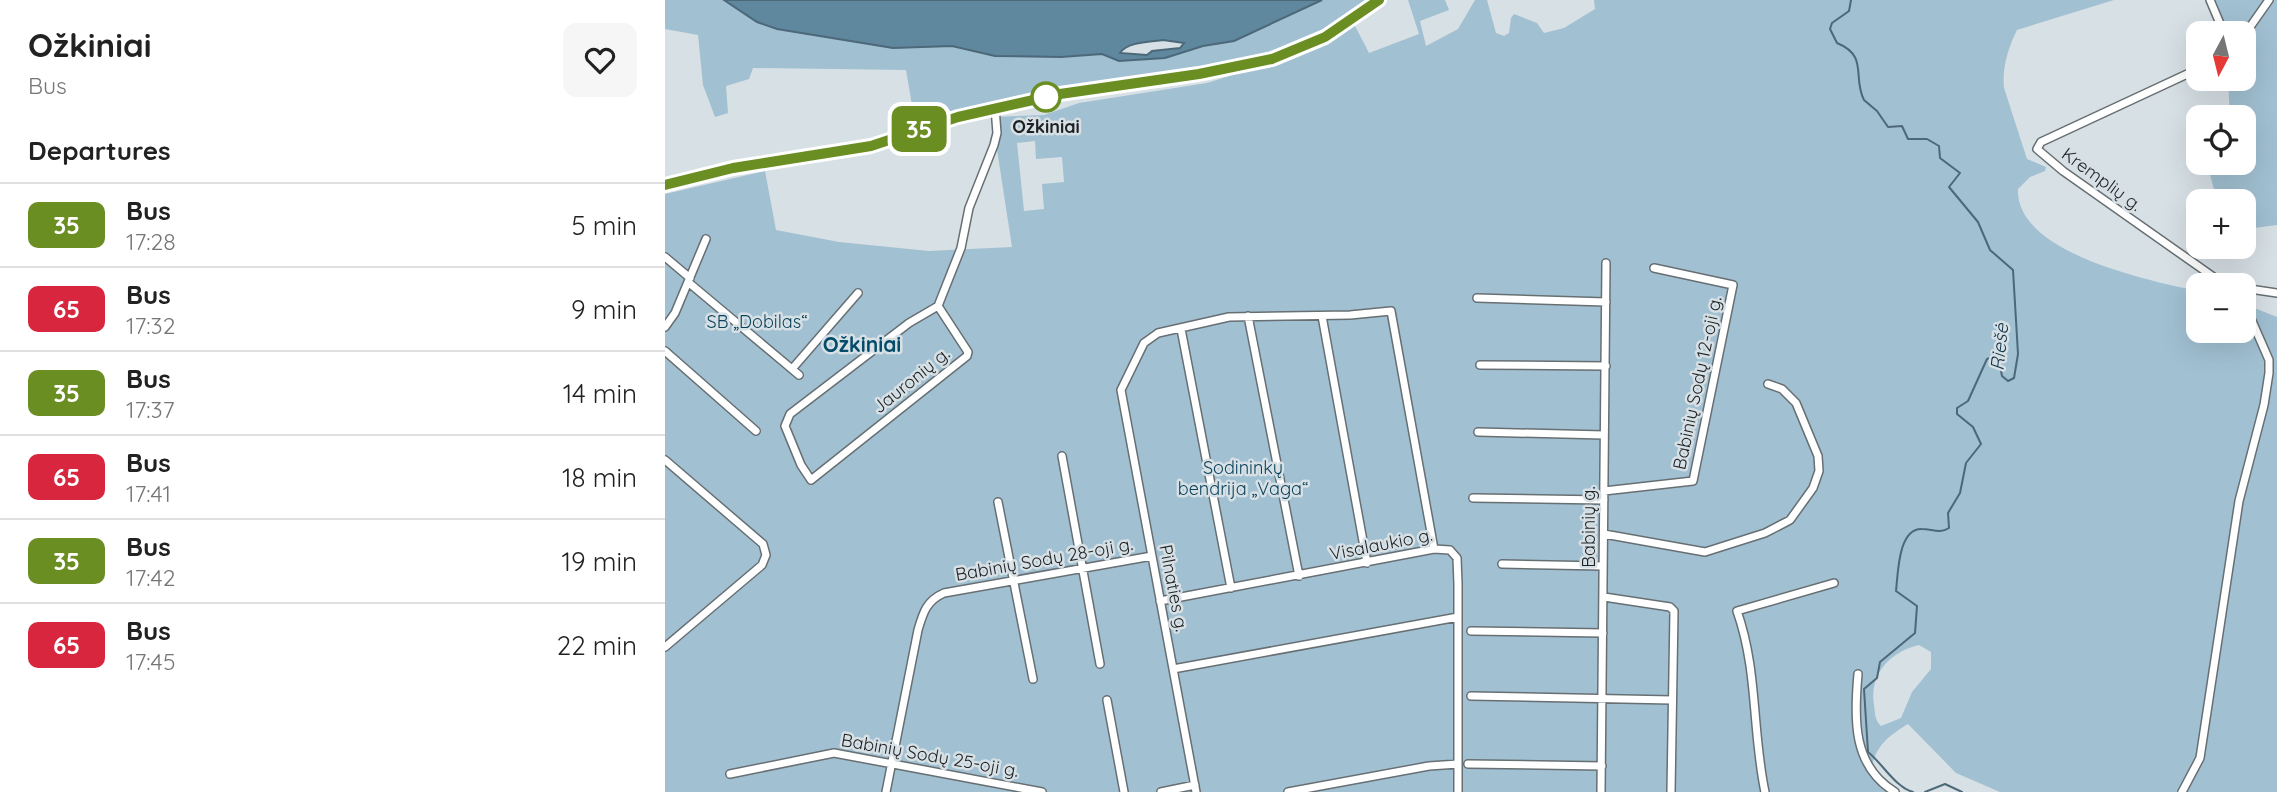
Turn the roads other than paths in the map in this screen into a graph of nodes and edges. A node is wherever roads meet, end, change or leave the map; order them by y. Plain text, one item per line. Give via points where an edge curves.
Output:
1 (1379, 0) edge
2 (2210, 0) edge
3 (2269, 0) edge
4 (2219, 21) edge
5 (2254, 21) edge
6 (2186, 75) edge
7 (995, 108) junction
8 (665, 185) edge
9 (706, 239) dead end
10 (665, 257) edge
11 (1606, 263) dead end
12 (1654, 268) dead end
13 (2208, 273) edge
14 (689, 280) junction
15 (2256, 290) edge
16 (858, 293) dead end
17 (2277, 293) edge
18 (1477, 298) dead end
19 (1607, 302) junction
20 (938, 306) junction
21 (1248, 316) junction
22 (1322, 316) junction
23 (665, 327) edge
24 (1181, 329) junction
25 (2256, 330) edge
26 (665, 351) edge
27 (1480, 365) dead end
28 (1606, 366) junction
29 (792, 369) junction
30 (799, 375) dead end
31 (1768, 383) dead end
32 (756, 431) dead end
33 (1478, 432) dead end
34 (1604, 435) junction
35 (1062, 456) dead end
36 (665, 460) edge
37 (1604, 496) junction
38 (1473, 498) dead end
39 (998, 502) dead end
40 (1604, 534) junction
41 (1434, 549) junction
42 (1152, 556) junction
43 (1367, 563) junction
44 (1502, 564) dead end
45 (1603, 566) junction
46 (1083, 568) junction
47 (1299, 576) junction
48 (1015, 580) junction
49 (1834, 583) dead end
50 (1231, 588) junction
51 (1604, 597) junction
52 (1160, 601) junction
53 (1458, 617) junction
54 (1471, 631) dead end
55 (1603, 633) junction
56 (665, 647) edge
57 (1100, 664) dead end
58 (1174, 669) junction
59 (1858, 674) dead end
60 (1033, 679) dead end
61 (1471, 696) dead end
62 (1603, 699) junction
63 (1107, 700) dead end
64 (1671, 700) junction
65 (1458, 764) junction
66 (1468, 764) dead end
67 (891, 765) junction
68 (1602, 766) junction
69 (730, 774) dead end
70 (1196, 788) edge
71 (886, 792) edge
72 (1042, 792) edge
73 (1124, 792) edge
74 (1161, 792) edge
75 (1288, 792) edge
76 (1458, 792) edge
77 (1601, 792) edge
78 (1671, 792) edge
79 (1765, 792) edge
80 (1895, 792) edge
81 (2182, 792) edge

1 - 7 street via 1325,37 1272,59
2 - 4 street
3 - 5 street
6 - 13 street, Kremplių g. via 2041,142 2037,149
7 - 8 street via 871,146 733,168
7 - 20 street via 994,145
9 - 14 street
10 - 14 street
11 - 19 street, Babinių g.
12 - 37 street, Babinių Sodų 12-oji g. via 1733,285 1693,481
14 - 23 street
14 - 29 street
15 - 17 street
16 - 29 street
18 - 19 street
19 - 28 street, Babinių g.
20 - 20 street, Jauronių g. via 967,356 811,480 785,426 790,414
21 - 22 street
21 - 24 street
21 - 47 street
22 - 41 street via 1391,311
22 - 43 street
24 - 42 street, Pilnaties g. via 1158,333 1144,343 1121,390
24 - 50 street
25 - 81 street via 2269,360 2264,405 2239,501 2200,758
26 - 32 street
27 - 28 street
28 - 34 street, Babinių g.
29 - 30 street
31 - 40 street via 1796,403 1818,456 1813,488 1790,520 1705,552
33 - 34 street
34 - 37 street, Babinių g.
35 - 46 street
36 - 56 street via 763,544 766,555 762,565
37 - 38 street
37 - 40 street, Babinių g.
39 - 48 street
40 - 45 street, Babinių g.
41 - 43 street, Visalaukio g.
41 - 53 street, Visalaukio g. via 1450,550 1457,558
42 - 46 street, Babinių Sodų 28-oji g.
42 - 52 street, Pilnaties g.
43 - 47 street, Visalaukio g.
44 - 45 street
45 - 51 street, Babinių g.
46 - 48 street, Babinių Sodų 28-oji g.
46 - 57 street
47 - 50 street, Visalaukio g.
48 - 60 street
48 - 67 street, Babinių Sodų 28-oji g. via 944,593 927,605
49 - 79 street via 1738,611 1752,663 1755,737
50 - 52 street, Visalaukio g.
51 - 55 street, Babinių g.
51 - 64 street via 1673,608
52 - 58 street, Pilnaties g.
53 - 58 street
53 - 65 street, Visalaukio g.
54 - 55 street
55 - 62 street, Babinių g.
58 - 70 street, Pilnaties g.
59 - 80 street via 1855,710 1861,751 1875,777
61 - 62 street
62 - 64 street
62 - 68 street, Babinių g.
63 - 73 street
64 - 78 street
65 - 75 street
65 - 76 street, Visalaukio g.
66 - 68 street
67 - 69 street, Babinių Sodų 25-oji g. via 828,753
67 - 71 street, Babinių Sodų 28-oji g.
67 - 72 street, Babinių Sodų 25-oji g.
68 - 77 street, Babinių g.
70 - 74 street

